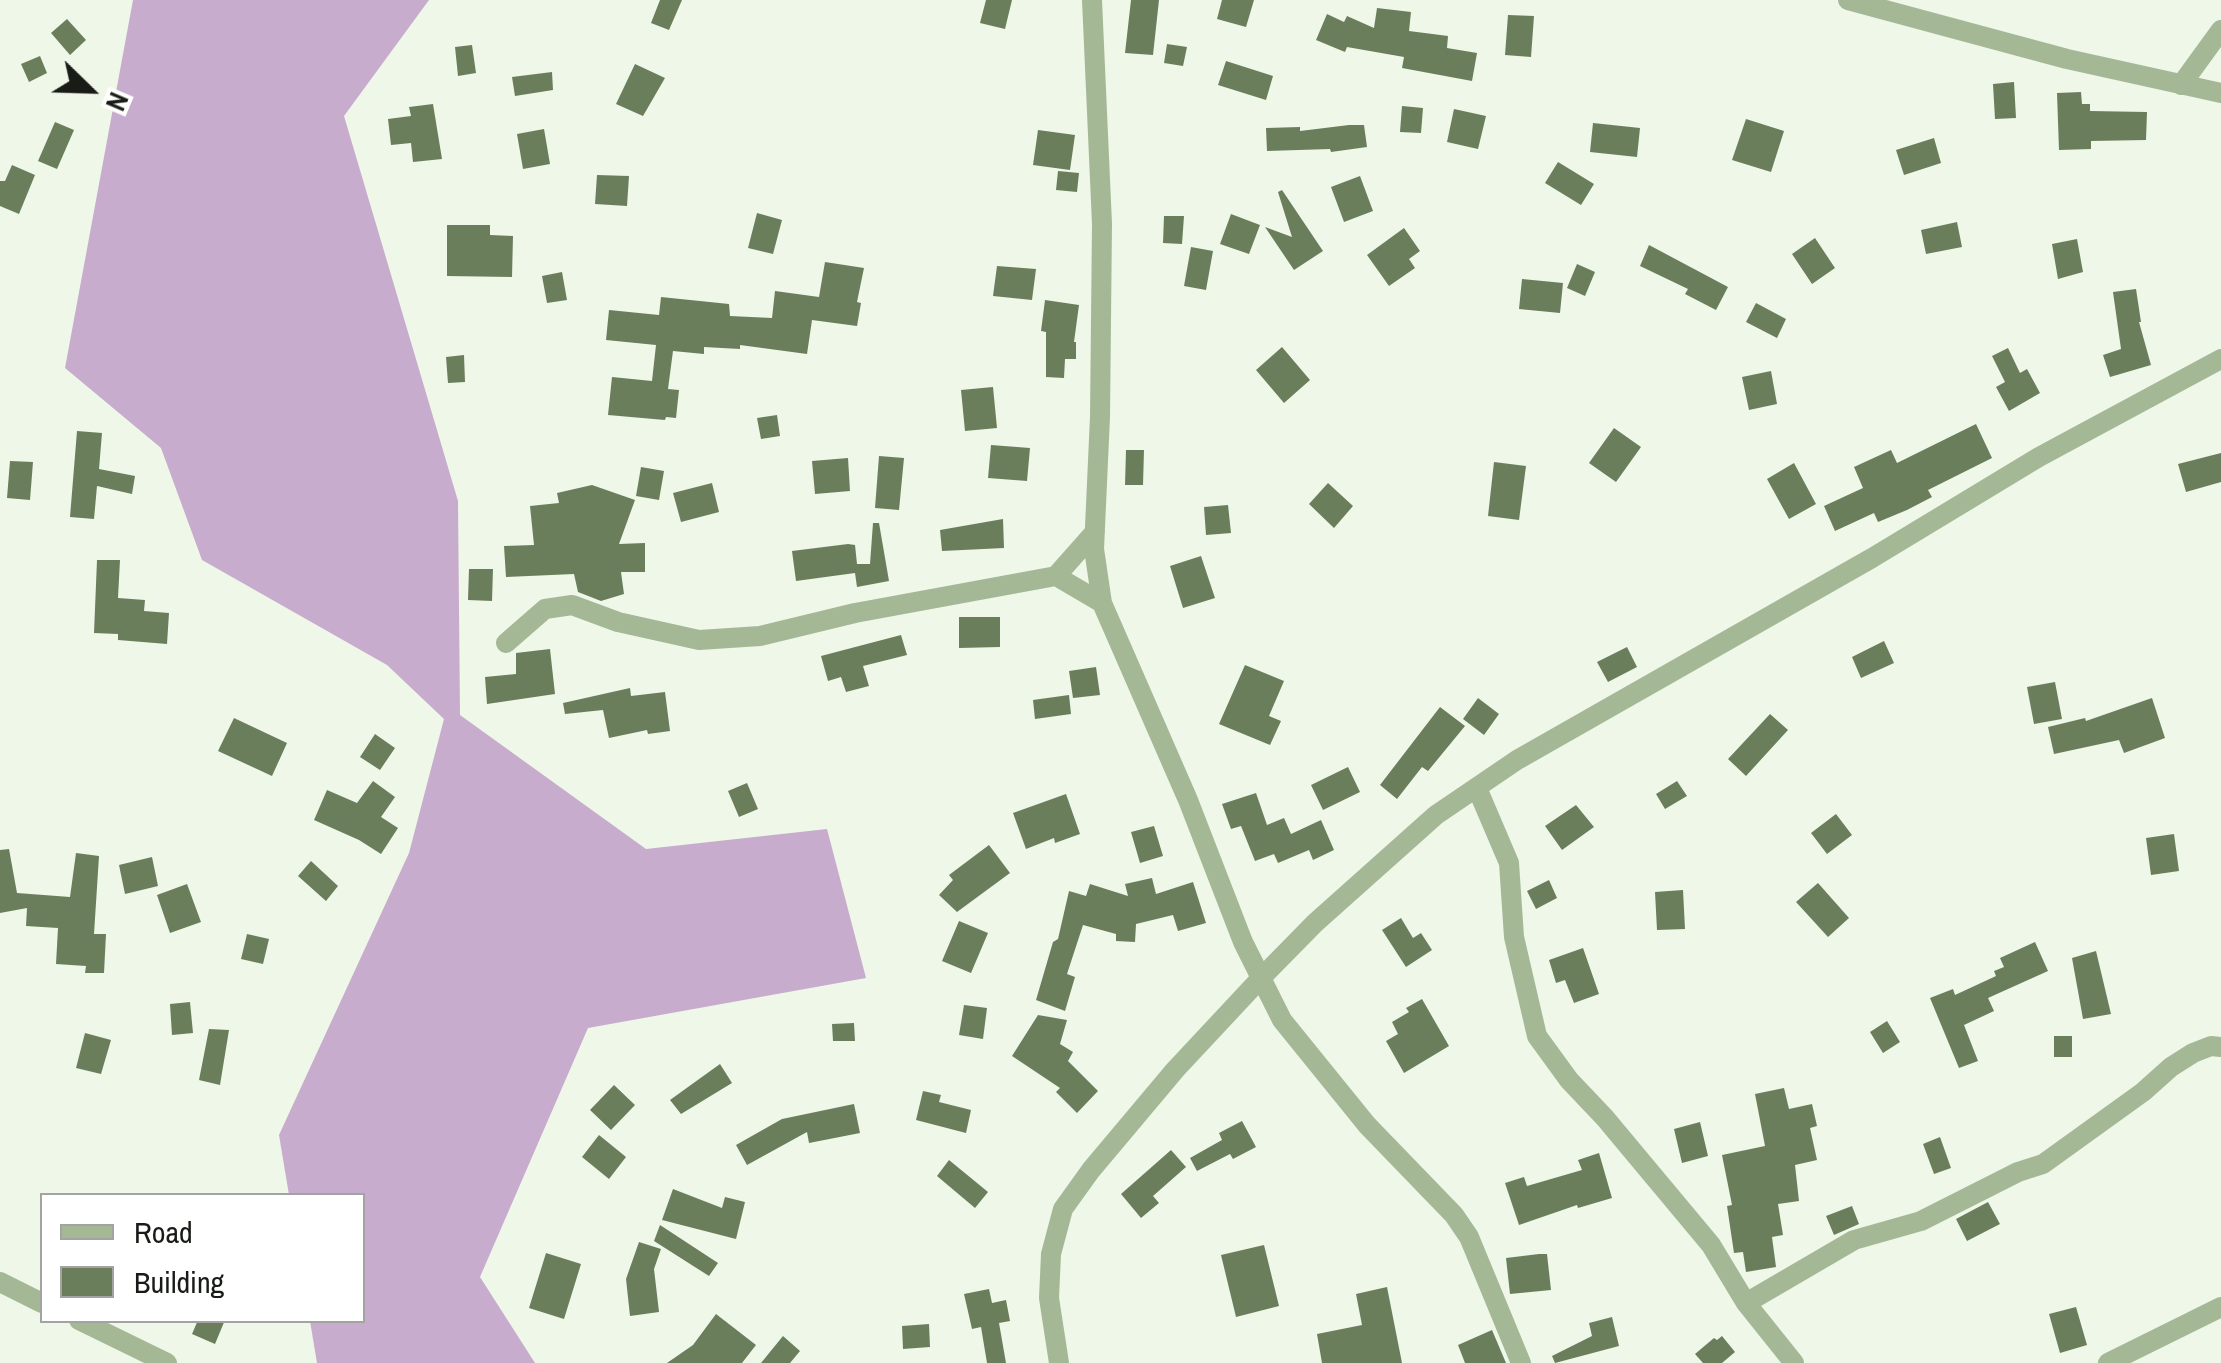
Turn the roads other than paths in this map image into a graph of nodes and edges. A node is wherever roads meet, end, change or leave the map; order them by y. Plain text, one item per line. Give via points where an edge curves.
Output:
1 (1092, 0) edge
2 (1848, 0) edge
3 (2221, 30) edge
4 (2181, 85) junction
5 (2218, 90) edge
6 (2221, 359) edge
7 (1095, 532) junction
8 (1056, 576) junction
9 (1102, 603) junction
10 (506, 644) dead end
11 (1477, 788) junction
12 (1260, 979) junction
13 (2221, 1047) edge
14 (0, 1282) edge
15 (40, 1302) edge
16 (1746, 1303) junction
17 (2221, 1307) edge
18 (85, 1323) edge
19 (167, 1363) edge
20 (1059, 1363) edge
21 (1521, 1363) edge
22 (1794, 1363) edge
23 (2108, 1363) edge

1 - 7 street via 1102,224
2 - 4 street
3 - 4 street
4 - 5 street
6 - 11 street via 2039,457
7 - 8 street
7 - 9 street
8 - 9 street
8 - 10 street via 760,636 699,640 572,605 544,609
9 - 12 street
11 - 12 street via 1436,815
11 - 16 street via 1509,863 1514,937 1537,1036 1711,1245
12 - 20 street via 1175,1070 1063,1209 1049,1298
12 - 21 street via 1310,1056 1469,1237
13 - 16 street via 2171,1067 2043,1164 1920,1221 1854,1240
14 - 15 street
16 - 22 street
17 - 23 street
18 - 19 street

